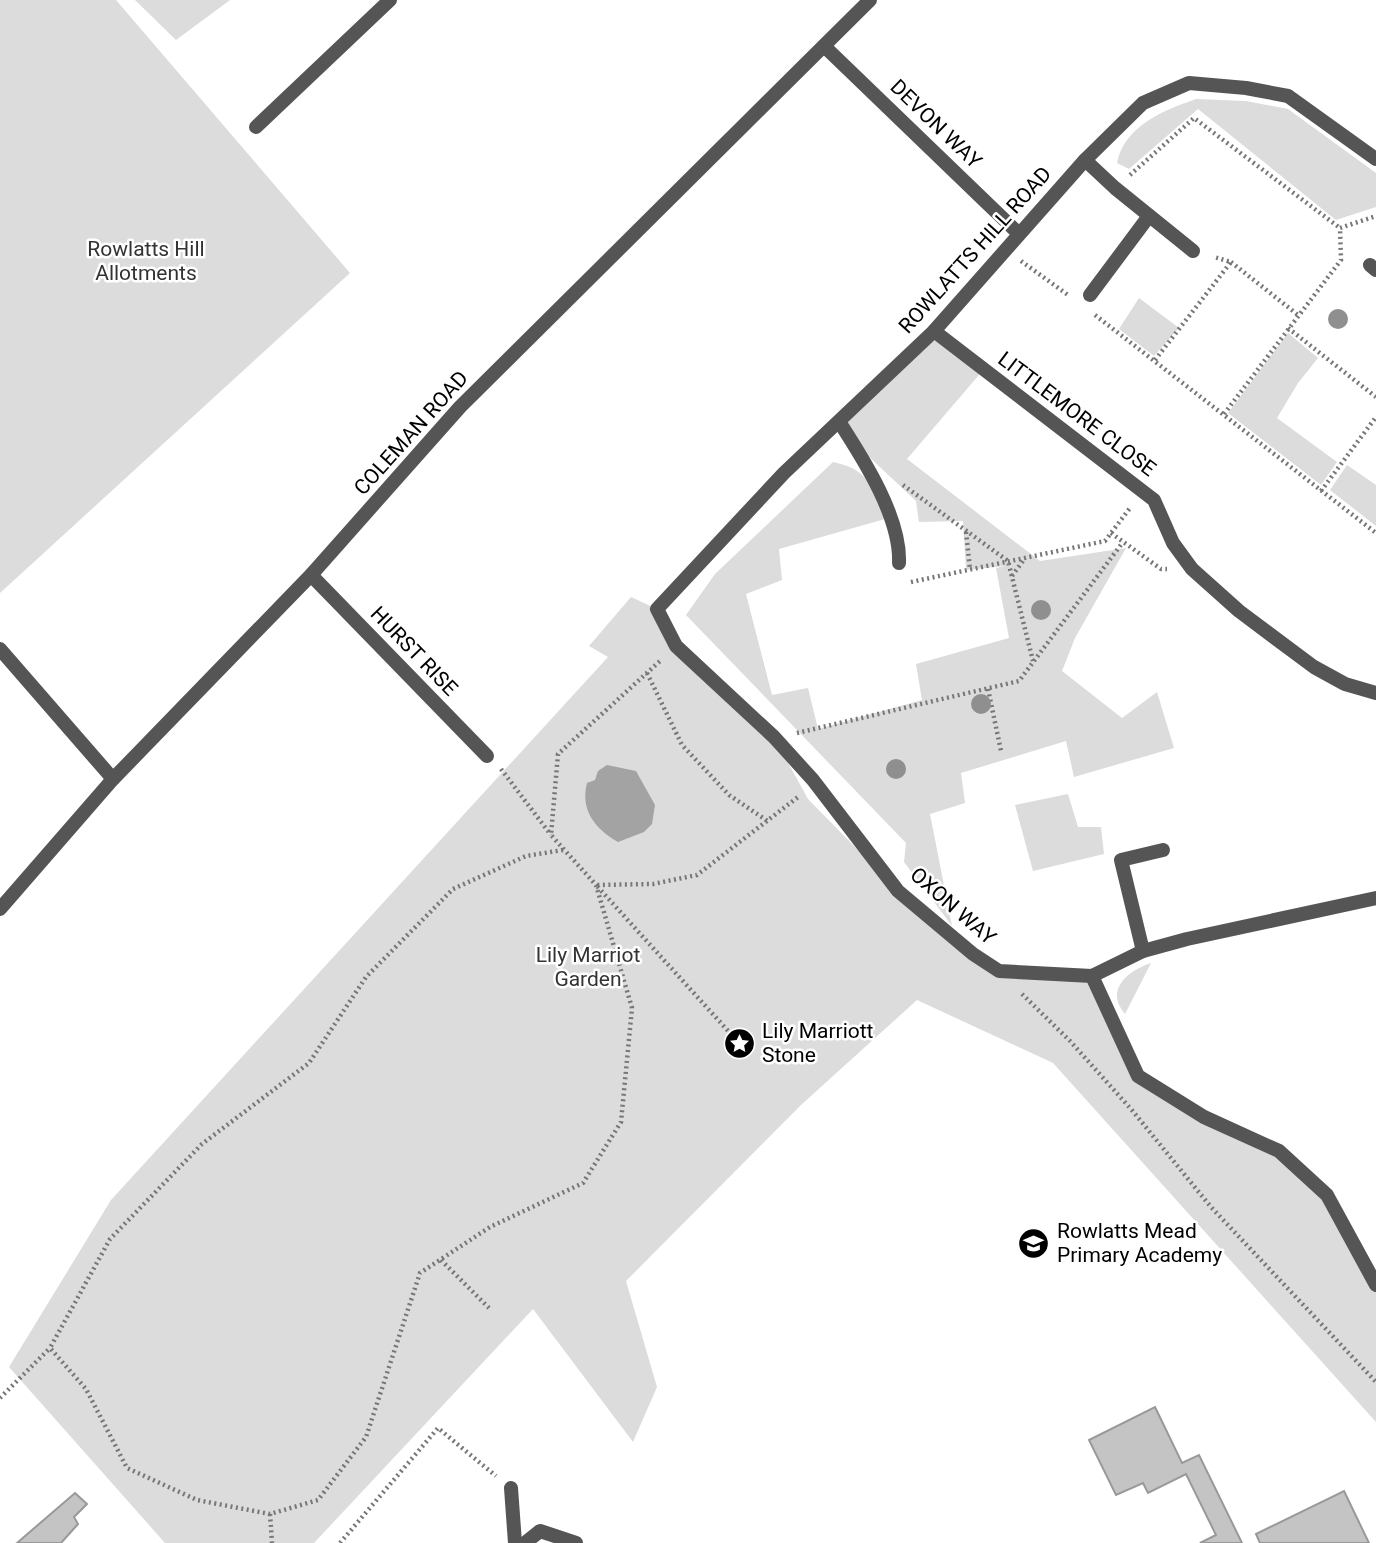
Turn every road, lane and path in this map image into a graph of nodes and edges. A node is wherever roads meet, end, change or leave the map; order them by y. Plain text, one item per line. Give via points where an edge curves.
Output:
1 (390, 0) edge
2 (870, 0) edge
3 (824, 46) junction
4 (256, 127) dead end
5 (1376, 159) edge
6 (1085, 160) junction
7 (1115, 188) junction
8 (1149, 216) junction
9 (1376, 216) edge
10 (1340, 228) junction
11 (1018, 233) junction
12 (1004, 249) junction
13 (1193, 251) joint
14 (1230, 262) junction
15 (1075, 299) dead end
16 (1087, 301) joint
17 (1298, 315) junction
18 (1288, 328) junction
19 (934, 331) junction
20 (1155, 360) junction
21 (1376, 397) edge
22 (1224, 414) junction
23 (1376, 417) edge
24 (839, 423) junction
25 (902, 484) dead end
26 (1143, 490) junction
27 (1321, 491) junction
28 (965, 531) junction
29 (1111, 533) junction
30 (1376, 533) edge
31 (1123, 542) junction
32 (1026, 558) junction
33 (1008, 561) junction
34 (899, 563) joint
35 (970, 569) junction
36 (1192, 569) junction
37 (311, 575) junction
38 (1012, 576) junction
39 (657, 609) joint
40 (676, 646) junction
41 (0, 649) edge
42 (1033, 662) junction
43 (647, 673) junction
44 (988, 688) junction
45 (1376, 693) edge
46 (774, 737) junction
47 (1001, 751) dead end
48 (487, 756) joint
49 (113, 779) junction
50 (815, 783) junction
51 (769, 822) junction
52 (551, 835) junction
53 (563, 850) junction
54 (1163, 850) dead end
55 (596, 885) junction
56 (1376, 898) edge
57 (0, 909) edge
58 (1143, 951) junction
59 (999, 971) junction
60 (1091, 976) junction
61 (739, 1043) dead end
62 (441, 1260) junction
63 (1376, 1285) edge
64 (489, 1308) dead end
65 (50, 1348) junction
66 (1376, 1382) edge
67 (0, 1398) edge
68 (511, 1488) joint
69 (270, 1514) junction
70 (272, 1543) edge
71 (340, 1543) edge
72 (515, 1543) edge
73 (525, 1543) edge
74 (576, 1543) edge

1 - 4 street
2 - 3 street, COLEMAN ROAD
3 - 11 street, DEVON WAY
3 - 37 street, COLEMAN ROAD via 460,407
5 - 6 street, ROWLATTS HILL ROAD via 1288,96 1189,83 1143,103
6 - 7 street
6 - 11 street, ROWLATTS HILL ROAD
7 - 8 street
7 - 10 path via 1194,118
8 - 13 street
8 - 16 street
9 - 10 path
10 - 17 path via 1341,260
11 - 12 street, ROWLATTS HILL ROAD
12 - 15 path
12 - 19 street, ROWLATTS HILL ROAD
13 - 14 path
14 - 17 path
14 - 20 path
16 - 20 path
17 - 18 path
18 - 21 path
18 - 22 path
19 - 24 street, ROWLATTS HILL ROAD
19 - 26 street, LITTLEMORE CLOSE
20 - 22 path
22 - 27 path
23 - 27 path
24 - 34 street via 864,461 899,541
24 - 39 street, ROWLATTS HILL ROAD via 784,473
25 - 28 path
26 - 29 path
26 - 36 street, LITTLEMORE CLOSE via 1154,500 1173,543
27 - 30 path
28 - 33 path
28 - 35 path
29 - 31 path
29 - 32 path via 1105,541
31 - 36 path via 1161,569
31 - 42 path
32 - 33 path
32 - 38 path
33 - 35 path
33 - 38 path
34 - 35 path via 903,584
36 - 45 street, LITTLEMORE CLOSE via 1314,667 1345,684
37 - 48 street, HURST RISE
37 - 49 street, COLEMAN ROAD
38 - 42 path
39 - 40 street, OXON WAY
40 - 43 path
40 - 46 street, OXON WAY
41 - 49 street
42 - 44 path via 1019,681
43 - 51 path via 682,745 729,795
43 - 52 path via 558,754
44 - 46 path
44 - 47 path
46 - 50 street, OXON WAY
48 - 52 path via 498,764
49 - 57 street, COLEMAN ROAD
50 - 51 path
50 - 59 street, OXON WAY via 898,891
51 - 55 path via 696,875 653,884
52 - 53 path
53 - 55 path
53 - 65 path via 526,856 453,889 366,976 309,1063 202,1144 110,1239
54 - 58 street via 1121,860
55 - 61 path
55 - 62 path via 632,1008 621,1122 583,1183 490,1227
56 - 58 street, OXON WAY
58 - 60 street, OXON WAY
59 - 60 street, OXON WAY
59 - 66 path via 1070,1041 1211,1207
60 - 63 street via 1138,1076 1204,1117 1279,1151 1327,1195
62 - 64 path
62 - 69 path via 420,1273 366,1437 318,1500
65 - 67 path
65 - 69 path via 86,1389 127,1468 197,1500
68 - 71 path via 438,1428
68 - 72 street
69 - 70 path
73 - 74 street via 540,1531

